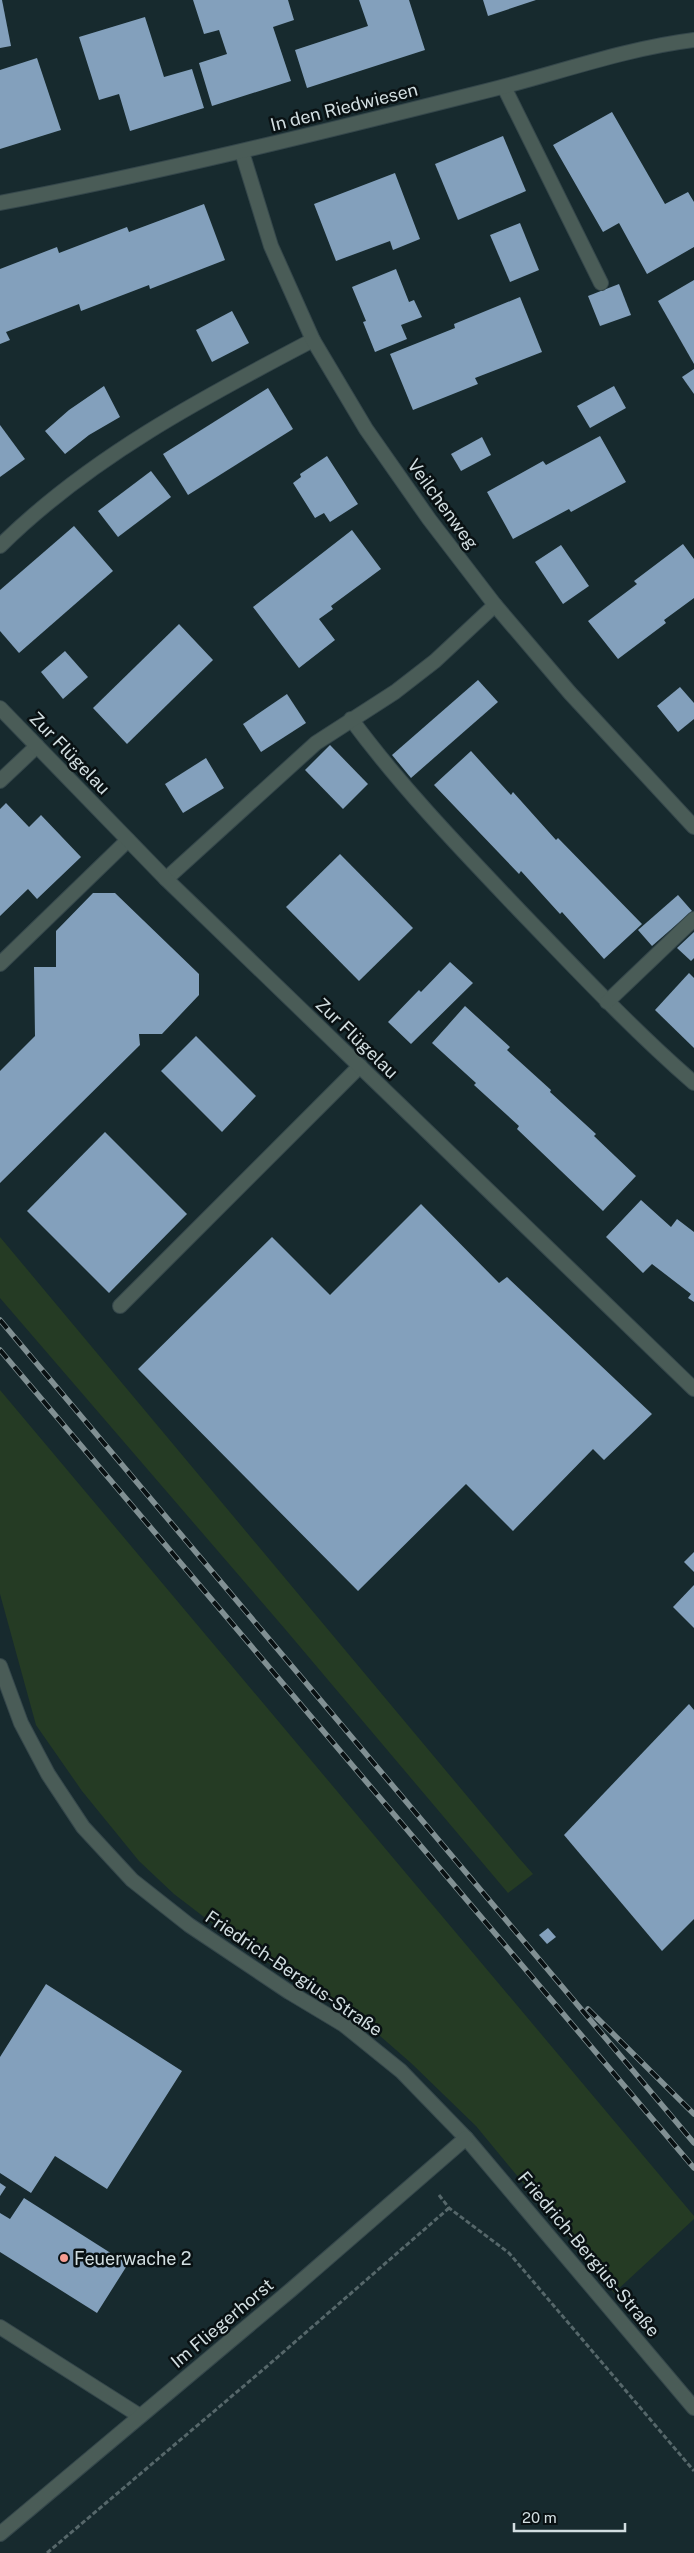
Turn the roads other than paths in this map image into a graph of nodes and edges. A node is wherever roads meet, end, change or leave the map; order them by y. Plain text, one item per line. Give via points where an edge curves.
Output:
1 (694, 40) edge
2 (504, 87) junction
3 (242, 152) junction
4 (0, 203) edge
5 (601, 282) dead end
6 (312, 340) junction
7 (0, 546) edge
8 (495, 605) junction
9 (1, 710) edge
10 (352, 719) junction
11 (37, 746) junction
12 (0, 782) edge
13 (694, 827) edge
14 (128, 840) junction
15 (166, 880) junction
16 (694, 919) edge
17 (0, 964) edge
18 (607, 1002) junction
19 (360, 1066) junction
20 (694, 1083) edge
21 (120, 1306) dead end
22 (694, 1389) edge
23 (0, 1666) edge
24 (466, 2138) junction
25 (0, 2327) edge
26 (694, 2408) edge
27 (140, 2416) junction
28 (0, 2534) edge

1 - 2 street, In den Riedwiesen via 660,44
2 - 3 street, In den Riedwiesen
2 - 5 street
3 - 4 street, In den Riedwiesen
3 - 6 street, Veilchenweg via 271,246
6 - 7 street via 198,400 138,438 74,482
6 - 8 street, Veilchenweg via 366,429
8 - 10 street via 435,661
8 - 13 street, Veilchenweg via 570,693
9 - 11 street, Zur Flügelau
10 - 15 street via 316,743
10 - 18 street via 384,764 431,817
11 - 12 street
11 - 14 street, Zur Flügelau
14 - 15 street, Zur Flügelau
14 - 17 street
15 - 19 street, Zur Flügelau
16 - 18 street
18 - 20 street
19 - 21 street
19 - 22 street, Zur Flügelau
23 - 24 street, Friedrich-Bergius-Straße via 21,1724 48,1774 83,1827 132,1880 190,1925 344,2025 401,2071
24 - 26 street, Friedrich-Bergius-Straße
24 - 27 street, Im Fliegerhorst
25 - 27 street
27 - 28 street, Im Fliegerhorst

